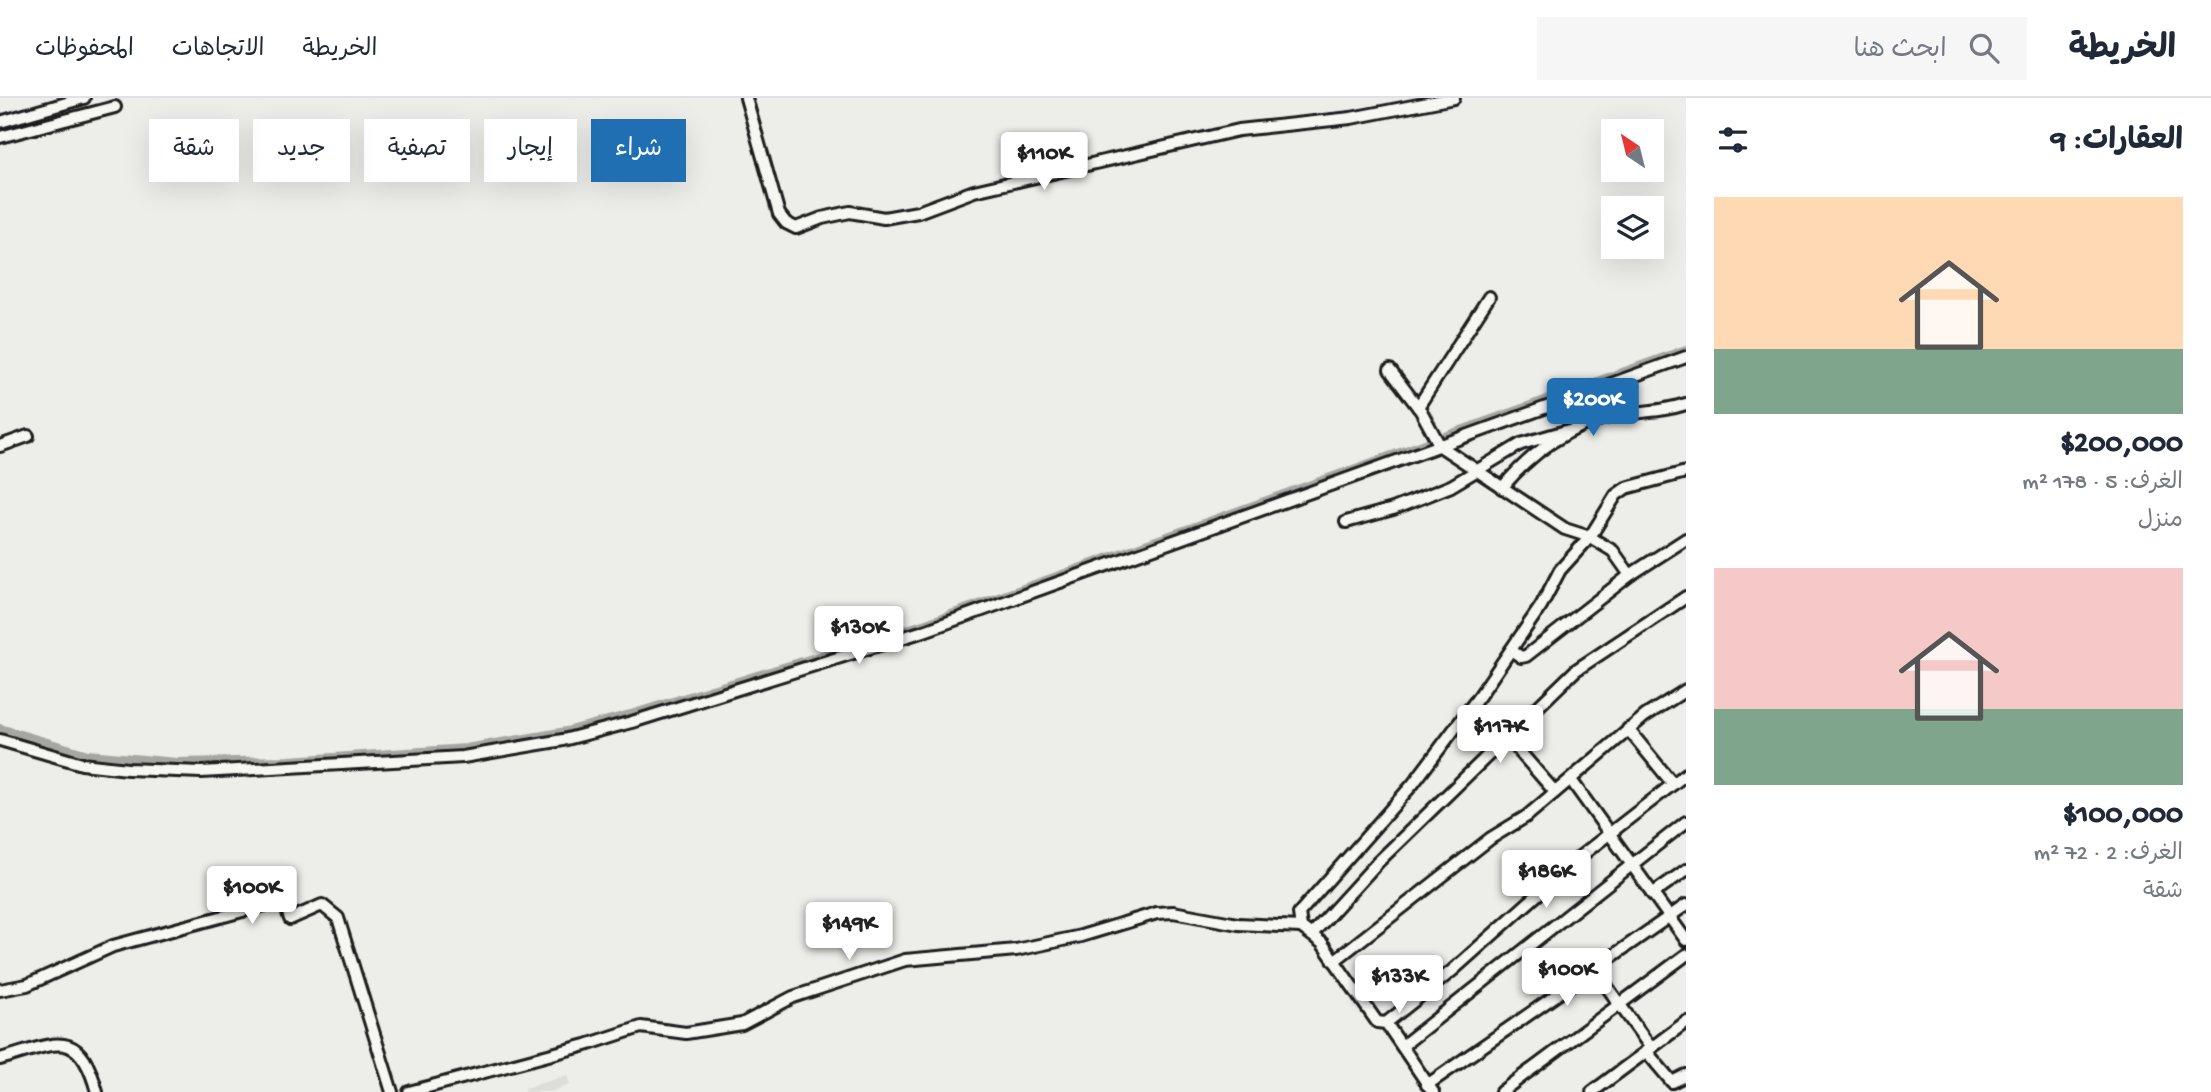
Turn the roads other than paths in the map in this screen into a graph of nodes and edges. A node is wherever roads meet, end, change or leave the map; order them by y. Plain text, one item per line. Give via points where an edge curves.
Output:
1 (84, 98) edge
2 (746, 98) edge
3 (1454, 98) edge
4 (115, 107) dead end
5 (0, 122) edge
6 (0, 137) edge
7 (1489, 298) dead end
8 (1686, 357) edge
9 (1390, 370) dead end
10 (1686, 404) edge
11 (1418, 407) junction
12 (1566, 431) junction
13 (28, 436) dead end
14 (0, 446) edge
15 (1440, 446) junction
16 (1475, 470) junction
17 (1686, 472) edge
18 (1502, 488) junction
19 (1346, 522) dead end
20 (1590, 537) junction
21 (1686, 538) edge
22 (1630, 575) junction
23 (1686, 597) edge
24 (1511, 650) junction
25 (1686, 690) edge
26 (1628, 729) junction
27 (1506, 736) junction
28 (0, 740) edge
29 (1686, 774) edge
30 (1571, 780) junction
31 (1673, 784) junction
32 (1555, 792) junction
33 (1686, 822) edge
34 (1611, 834) junction
35 (1630, 864) junction
36 (1686, 870) edge
37 (1652, 894) junction
38 (1686, 905) edge
39 (1670, 917) junction
40 (1301, 927) junction
41 (1313, 933) junction
42 (1686, 940) edge
43 (1686, 955) edge
44 (1334, 961) junction
45 (1595, 970) junction
46 (0, 990) edge
47 (1620, 1005) junction
48 (1686, 1022) edge
49 (1386, 1023) junction
50 (1402, 1046) junction
51 (1649, 1049) junction
52 (0, 1059) edge
53 (1686, 1075) edge
54 (1430, 1088) edge
55 (97, 1092) edge
56 (392, 1092) edge
57 (409, 1092) edge
58 (1501, 1092) edge
59 (1592, 1092) edge

1 - 5 street
2 - 3 street via 781,217 796,228 849,212 884,218 918,212 974,191 1239,130 1351,118
4 - 6 street
7 - 11 street
8 - 15 street
9 - 11 street
10 - 12 street via 1663,412 1600,419
11 - 15 street
12 - 16 street via 1521,444
12 - 18 street via 1522,464
13 - 14 street
15 - 16 street
15 - 28 street via 924,631 563,740 463,757 191,772 82,764
16 - 18 street
16 - 19 street via 1451,486
17 - 20 street via 1621,490
18 - 20 street via 1565,529
20 - 22 street via 1613,551
20 - 24 street via 1560,570
21 - 22 street
22 - 24 street via 1527,656
23 - 27 street via 1590,659
24 - 40 street via 1413,784 1303,908
25 - 26 street
26 - 30 street
26 - 31 street
27 - 32 street
27 - 41 street
29 - 31 street
30 - 32 street
30 - 34 street
31 - 34 street
32 - 44 street
33 - 35 street
34 - 35 street
34 - 49 street
35 - 37 street
35 - 50 street
36 - 37 street
37 - 39 street
38 - 39 street
39 - 42 street
39 - 45 street
40 - 41 street
40 - 57 street via 1157,913 1016,950 905,960 793,997 743,1024 686,1033 641,1027
41 - 44 street
43 - 47 street
44 - 49 street via 1377,1022
45 - 47 street
45 - 54 street
46 - 56 street via 27,985 113,946 272,904 284,901 290,919 322,905 338,918
47 - 51 street
47 - 58 street
48 - 51 street
49 - 50 street
50 - 54 street
51 - 53 street via 1672,1082
51 - 59 street
52 - 55 street via 52,1045 68,1046 86,1058

